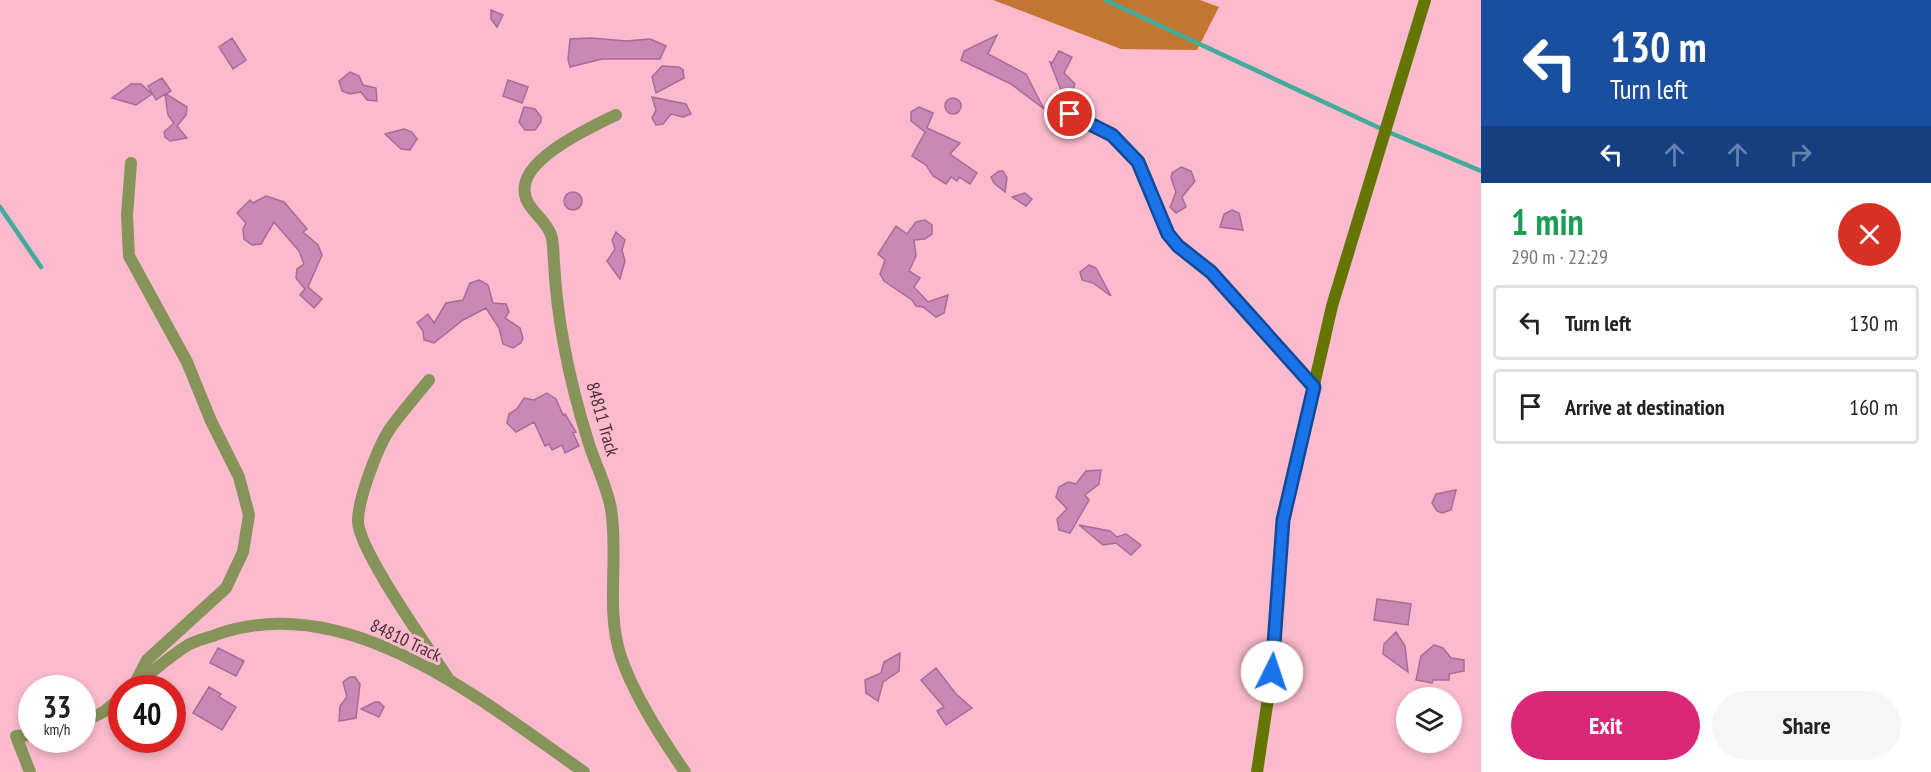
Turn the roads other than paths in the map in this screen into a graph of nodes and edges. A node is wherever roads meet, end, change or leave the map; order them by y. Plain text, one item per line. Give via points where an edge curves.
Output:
1 (1425, 0) edge
2 (1070, 114) dead end
3 (616, 115) dead end
4 (131, 163) dead end
5 (429, 380) dead end
6 (1314, 387) junction
7 (139, 675) edge
8 (149, 675) edge
9 (450, 681) junction
10 (23, 753) edge
11 (30, 772) edge
12 (584, 772) edge
13 (685, 772) edge
14 (1257, 772) edge

1 - 6 street via 1332,306
2 - 6 street via 1112,135 1138,162 1168,234 1211,272
3 - 13 street, 84811 Track via 581,131 543,159 525,183 525,196 551,235 558,304 578,402 610,506 614,532 614,627 622,658 660,736
4 - 7 street via 129,256 187,362 210,421 239,477 249,515 243,552 226,588 147,660
5 - 9 street via 388,431 357,523 375,563
6 - 14 street via 1283,520 1272,672
8 - 9 street, 84810 Track via 189,644 242,626 288,624 331,629 377,643
9 - 12 street, 84810 Track
10 - 11 street

